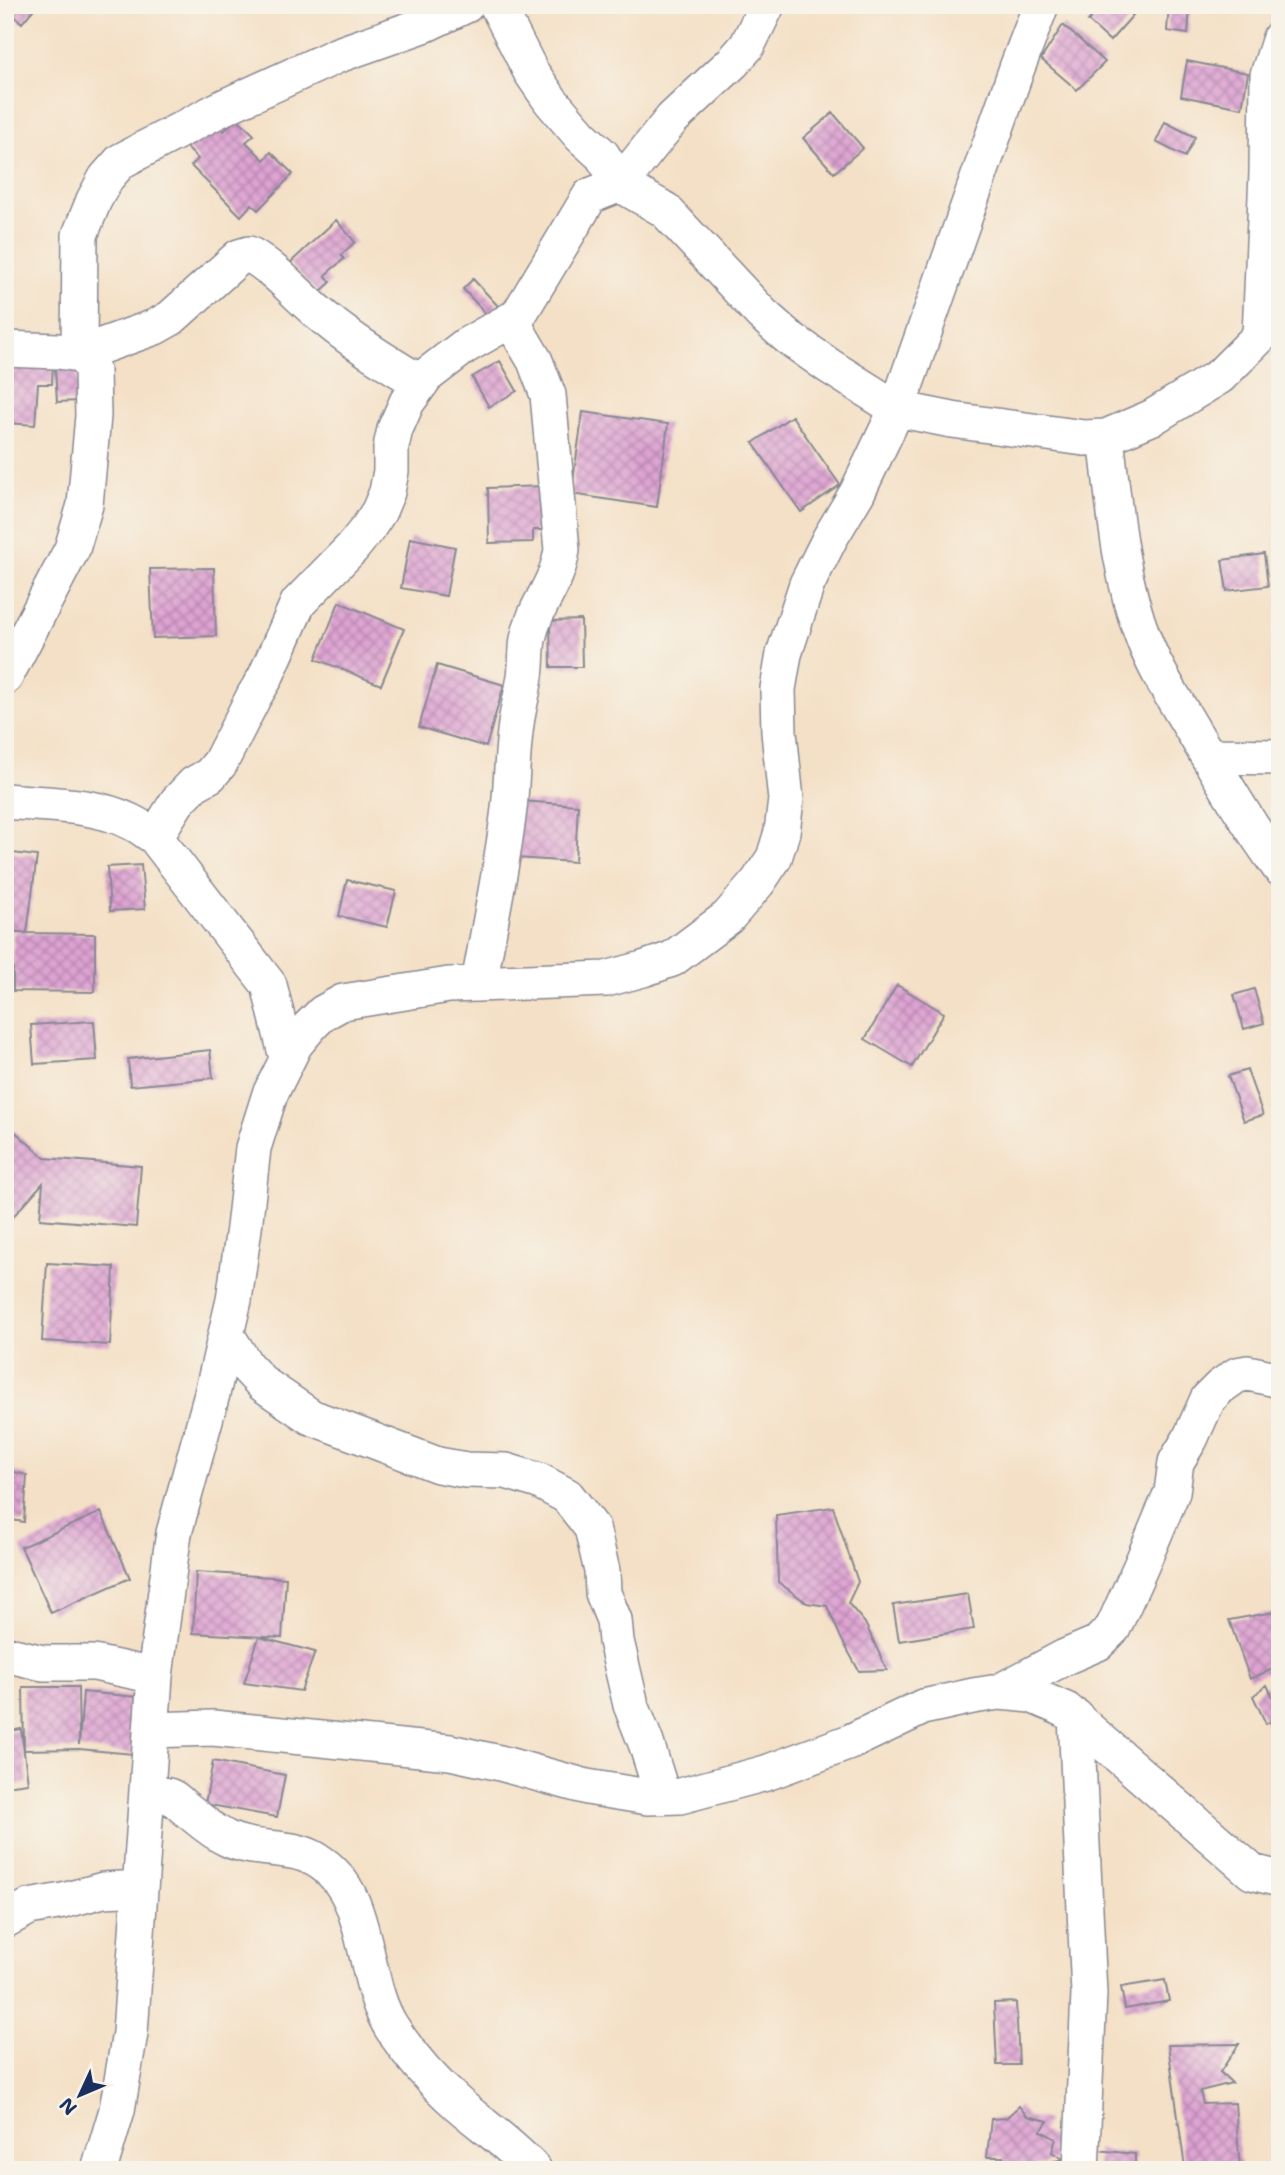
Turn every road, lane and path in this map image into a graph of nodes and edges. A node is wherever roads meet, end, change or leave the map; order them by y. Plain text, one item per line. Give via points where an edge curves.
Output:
1 (466, 5) edge
2 (498, 5) edge
3 (767, 5) edge
4 (1041, 5) edge
5 (1280, 38) edge
6 (605, 190) junction
7 (518, 316) junction
8 (1270, 326) edge
9 (5, 349) edge
10 (79, 354) junction
11 (421, 383) junction
12 (897, 409) junction
13 (1106, 437) junction
14 (5, 677) edge
15 (1208, 756) junction
16 (1280, 757) edge
17 (5, 802) edge
18 (155, 837) junction
19 (1280, 868) edge
20 (479, 984) junction
21 (288, 1058) junction
22 (224, 1343) junction
23 (1280, 1380) edge
24 (5, 1654) edge
25 (155, 1676) junction
26 (999, 1692) junction
27 (1076, 1717) junction
28 (151, 1730) junction
29 (147, 1794) junction
30 (663, 1797) junction
31 (1280, 1879) edge
32 (141, 1888) junction
33 (5, 1920) edge
34 (99, 2170) edge
35 (534, 2170) edge
36 (1081, 2170) edge

1 - 10 street via 338,55 121,161 106,178 80,235
2 - 6 street via 551,101 602,155
3 - 6 street via 747,46 733,62
4 - 12 street
5 - 8 street via 1268,75
6 - 7 street
6 - 12 street via 665,210 788,337
7 - 11 street via 465,346
7 - 20 street via 518,332 548,395 562,550 552,587 536,611 528,639 504,843
8 - 13 street via 1220,376 1153,417
9 - 10 street
10 - 11 street via 171,318 239,257 249,254 375,356
10 - 14 street via 92,370 85,505 72,549
11 - 18 street via 395,429 387,492 379,510 352,548 298,603 271,667 220,763 177,802
12 - 13 street via 1071,436
12 - 20 street via 807,584 784,654 778,690 786,800 774,858 758,882 728,917 672,959 606,979
13 - 15 street via 1116,528 1144,639
15 - 16 street
15 - 19 street
17 - 18 street via 107,812
18 - 21 street via 269,985
20 - 21 street via 343,1002 323,1013
21 - 22 street via 270,1094 253,1148 234,1300
22 - 25 street via 174,1533
22 - 30 street via 231,1342 263,1384 311,1417 438,1465 506,1471 567,1496 592,1528 631,1705
23 - 26 street via 1237,1374 1208,1399 1176,1462 1172,1492 1113,1628 1098,1643
24 - 25 street via 43,1663 94,1663
25 - 28 street
26 - 27 street via 1031,1695
26 - 30 street via 923,1707 850,1742 766,1773
27 - 31 street via 1252,1872
27 - 36 street via 1089,1994
28 - 29 street
28 - 30 street via 213,1728 408,1746 500,1763 624,1795
29 - 32 street
29 - 35 street via 169,1796 211,1830 240,1844 301,1853 336,1875 359,1922 378,1998 392,2028 446,2094
32 - 33 street via 103,1890 29,1907
32 - 34 street via 130,2033 117,2110

